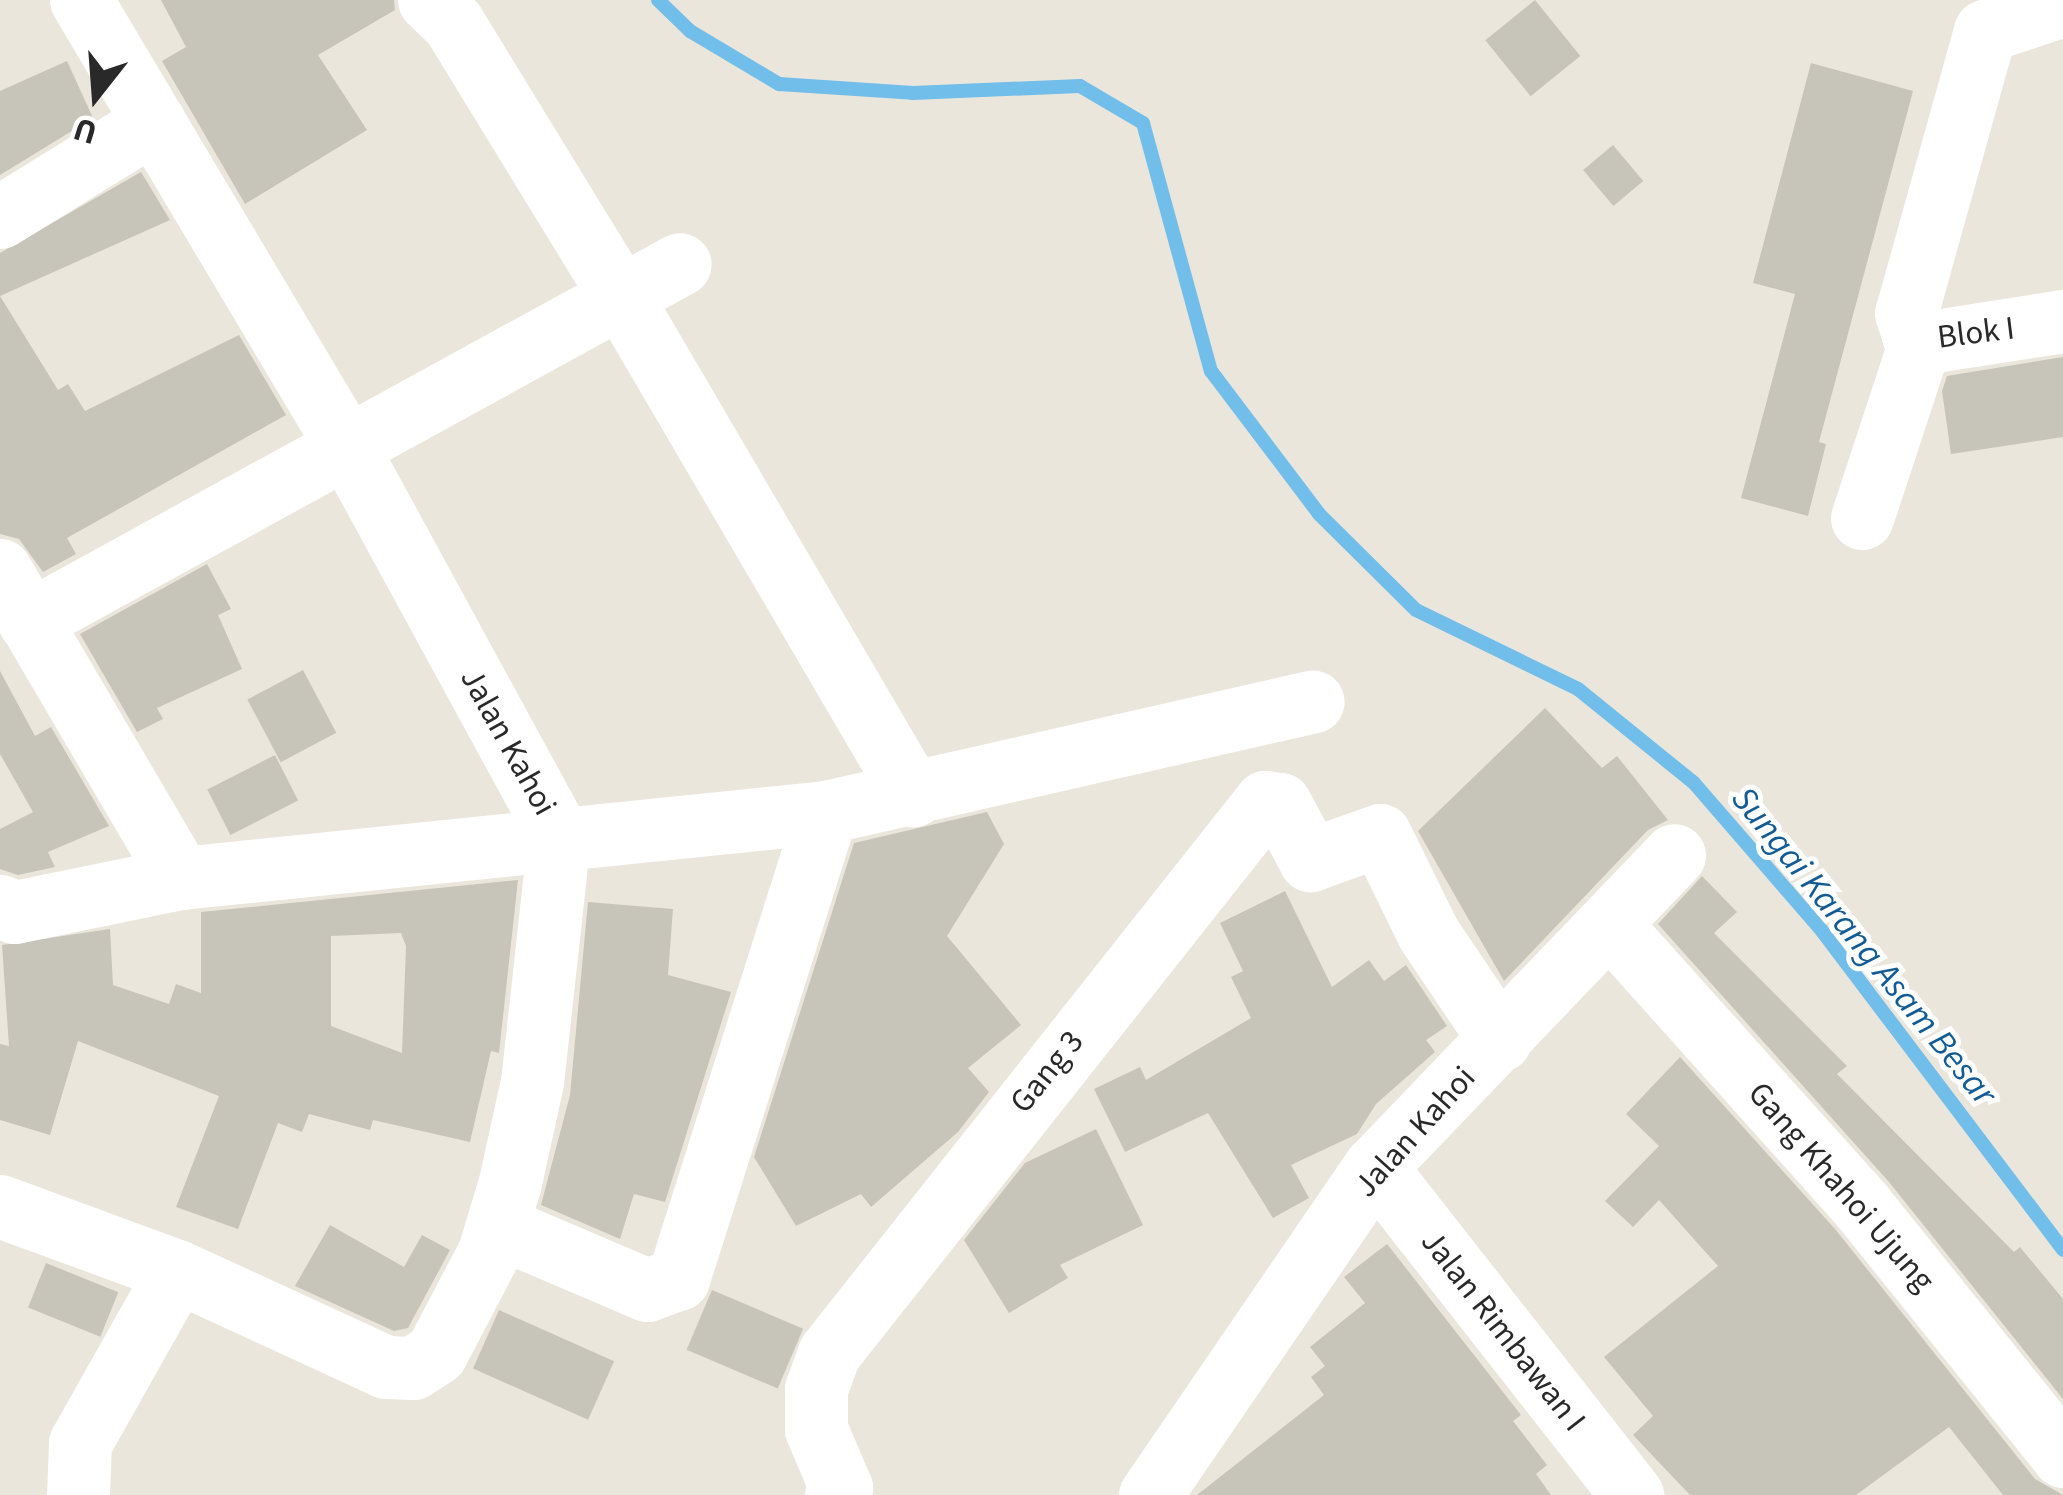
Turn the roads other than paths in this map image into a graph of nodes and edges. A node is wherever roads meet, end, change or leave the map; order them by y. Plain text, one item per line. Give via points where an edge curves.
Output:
1 (81, 0) edge
2 (429, 0) edge
3 (2063, 4) edge
4 (154, 122) junction
5 (0, 217) edge
6 (680, 264) dead end
7 (620, 295) junction
8 (2063, 321) edge
9 (1913, 326) junction
10 (347, 447) junction
11 (1862, 518) dead end
12 (15, 595) edge
13 (1313, 701) dead end
14 (913, 794) junction
15 (826, 812) junction
16 (559, 836) junction
17 (1674, 855) dead end
18 (181, 878) junction
19 (0, 907) edge
20 (1611, 926) junction
21 (1500, 1040) junction
22 (1375, 1167) junction
23 (0, 1206) edge
24 (497, 1226) junction
25 (177, 1270) junction
26 (2063, 1456) edge
27 (70, 1493) edge
28 (1152, 1494) edge
29 (836, 1495) edge
30 (1632, 1495) edge

1 - 4 street, Jalan Kahoi
2 - 7 street via 453,23
3 - 9 street via 1985,31
4 - 5 street
4 - 10 street, Jalan Kahoi
6 - 7 street
7 - 10 street
7 - 14 street
8 - 9 street, Blok I
9 - 11 street
10 - 12 street
10 - 16 street, Jalan Kahoi
12 - 18 street
13 - 14 street
14 - 15 street
15 - 16 street
15 - 24 street via 678,1279 647,1291
16 - 18 street
16 - 24 street, Jalan Kahoi via 532,1082
17 - 20 street, Jalan Kahoi
18 - 19 street via 14,912
20 - 21 street, Jalan Kahoi
20 - 26 street, Gang Khahoi Ujung via 1862,1206
21 - 22 street, Jalan Kahoi
21 - 29 street, Gang 3 via 1427,933 1382,838 1310,860 1271,800 829,1353 816,1389 816,1429 841,1488
22 - 28 street, Jalan Kahoi
22 - 30 street, Jalan Rimbawan I
23 - 25 street, Jalan Kahoi
24 - 25 street, Jalan Kahoi via 436,1353 413,1369 386,1366
25 - 27 street via 80,1443

